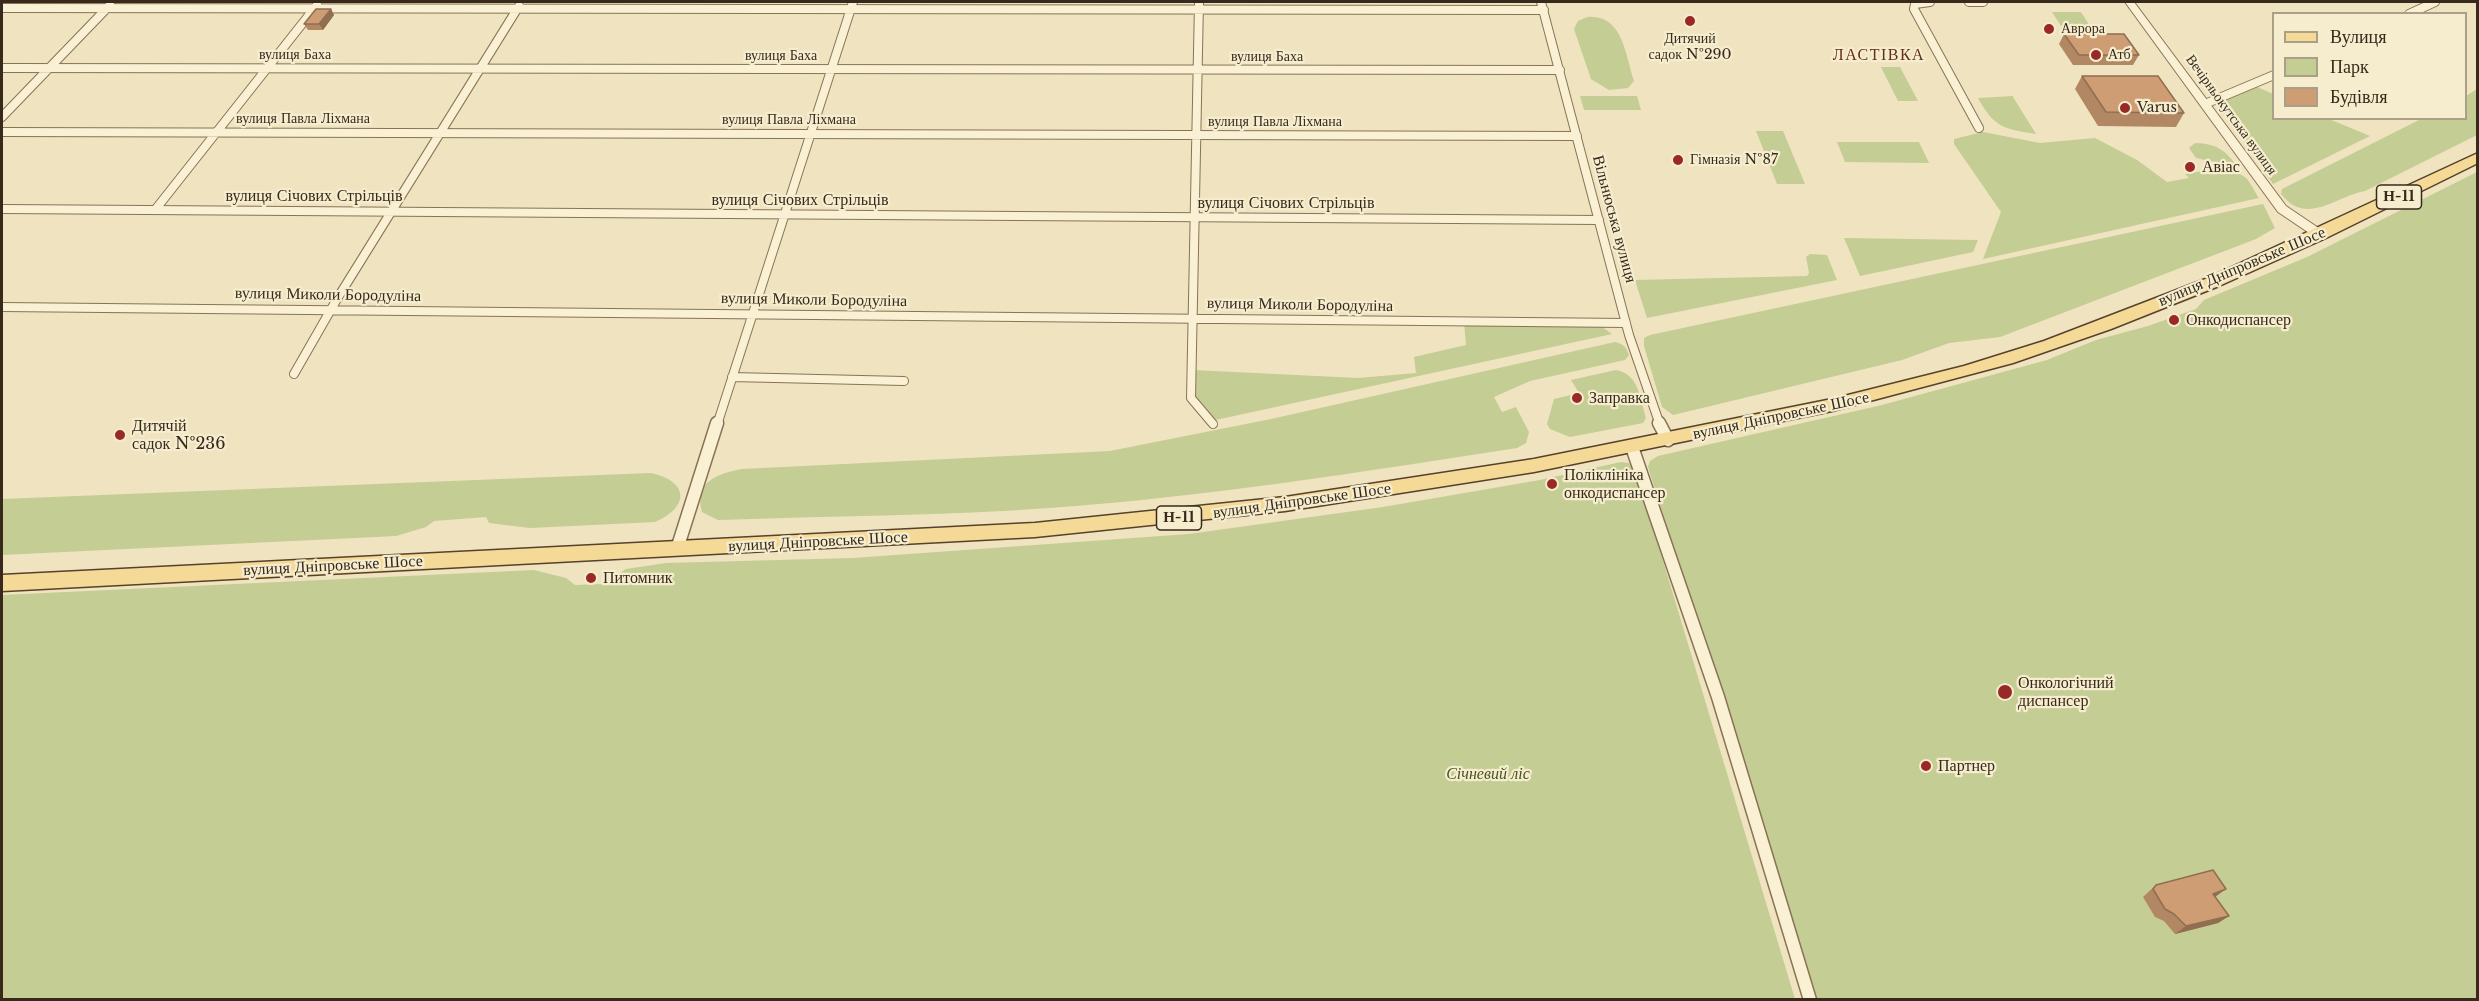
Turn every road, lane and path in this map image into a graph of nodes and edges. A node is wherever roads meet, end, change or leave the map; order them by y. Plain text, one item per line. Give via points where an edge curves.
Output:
1 (1930, 2) edge
2 (1969, 2) edge
3 (1983, 2) edge
4 (2130, 2) edge
5 (2435, 2) edge
6 (110, 5) edge
7 (317, 5) edge
8 (520, 5) edge
9 (852, 5) edge
10 (1019, 5) edge
11 (1199, 6) edge
12 (1542, 6) edge
13 (2, 8) edge
14 (2413, 12) edge
15 (2, 68) edge
16 (48, 68) junction
17 (268, 69) junction
18 (480, 69) junction
19 (831, 69) junction
20 (1198, 70) junction
21 (1560, 70) junction
22 (2272, 76) edge
23 (2205, 104) junction
24 (2, 117) edge
25 (1979, 128) dead end
26 (2, 132) edge
27 (218, 132) junction
28 (441, 133) junction
29 (810, 134) junction
30 (1196, 135) junction
31 (1577, 136) junction
32 (2478, 157) edge
33 (2, 209) edge
34 (155, 210) junction
35 (392, 212) junction
36 (784, 214) junction
37 (1195, 218) junction
38 (1599, 220) junction
39 (2319, 234) junction
40 (2, 307) edge
41 (331, 310) junction
42 (752, 314) junction
43 (1193, 319) junction
44 (1626, 323) junction
45 (294, 374) dead end
46 (732, 377) junction
47 (904, 381) dead end
48 (1214, 424) dead end
49 (1668, 440) junction
50 (1632, 447) junction
51 (677, 549) junction
52 (2, 583) edge
53 (1810, 999) edge

1 - 25 street via 1915,4 1914,9
2 - 3 street
4 - 23 street, Вечірньокутська вулиця
5 - 14 street
6 - 7 street
6 - 13 street
6 - 16 street
7 - 8 street
7 - 17 street
8 - 9 street
8 - 18 street
9 - 10 street
9 - 19 street
10 - 11 street
11 - 12 street
11 - 20 street
12 - 21 street, Вільнюська вулиця
15 - 16 street, вулиця Баха
16 - 17 street, вулиця Баха
16 - 24 street
17 - 18 street, вулиця Баха
17 - 27 street
18 - 19 street, вулиця Баха
18 - 28 street
19 - 20 street, вулиця Баха
19 - 29 street
20 - 21 street, вулиця Баха
20 - 30 street
21 - 31 street, Вільнюська вулиця
22 - 23 street
23 - 39 street, Вечірньокутська вулиця via 2282,209
26 - 27 street, вулиця Павла Ліхмана
27 - 28 street, вулиця Павла Ліхмана
27 - 34 street
28 - 29 street, вулиця Павла Ліхмана
28 - 35 street
29 - 30 street, вулиця Павла Ліхмана
29 - 36 street
30 - 31 street, вулиця Павла Ліхмана
30 - 37 street
31 - 38 street, Вільнюська вулиця
32 - 39 main road, вулиця Дніпровське Шосе / Н-11
33 - 34 street, вулиця Січових Стрільців
34 - 35 street, вулиця Січових Стрільців
35 - 36 street, вулиця Січових Стрільців
35 - 41 street
36 - 37 street, вулиця Січових Стрільців
36 - 42 street
37 - 38 street, вулиця Січових Стрільців
37 - 43 street
38 - 44 street, Вільнюська вулиця
39 - 49 main road, вулиця Дніпровське Шосе / Н-11 via 2227,276 2035,350 1876,395
40 - 41 street, вулиця Миколи Бородуліна
41 - 42 street, вулиця Миколи Бородуліна
41 - 45 street
42 - 43 street, вулиця Миколи Бородуліна
42 - 46 street
43 - 44 street, вулиця Миколи Бородуліна
43 - 48 street via 1191,398
44 - 49 street, Вільнюська вулиця
46 - 47 street
46 - 51 street
49 - 50 main road, вулиця Дніпровське Шосе / Н-11
50 - 51 main road, вулиця Дніпровське Шосе / Н-11 via 1555,463 1304,502 1168,519
50 - 53 street via 1718,697
51 - 52 main road, вулиця Дніпровське Шосе / Н-11

